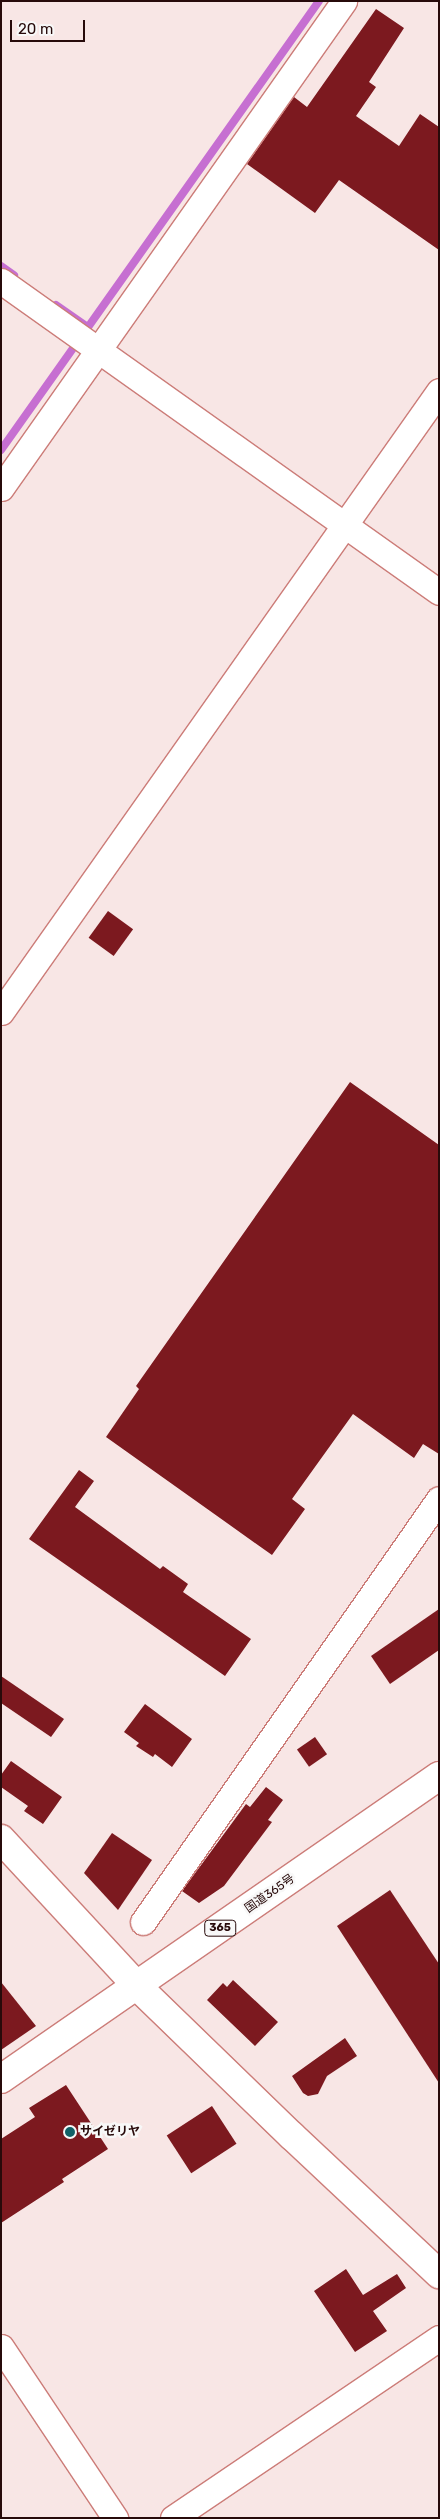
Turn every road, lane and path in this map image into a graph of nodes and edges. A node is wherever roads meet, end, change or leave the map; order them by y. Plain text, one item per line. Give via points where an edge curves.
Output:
1 (344, 1) edge
2 (1, 281) edge
3 (97, 349) junction
4 (439, 391) edge
5 (1, 488) edge
6 (345, 526) junction
7 (439, 592) edge
8 (1, 1012) edge
9 (439, 1500) edge
10 (439, 1776) edge
11 (1, 1839) edge
12 (143, 1922) dead end
13 (137, 1986) junction
14 (1, 2079) edge
15 (439, 2274) edge
16 (439, 2338) edge
17 (1, 2347) edge
18 (115, 2518) edge
19 (172, 2518) edge

1 - 3 street
2 - 3 street
3 - 5 street
3 - 6 street
4 - 6 street
6 - 7 street
6 - 8 street
9 - 12 street
10 - 13 main road, 国道365号 / 365
11 - 13 main road
13 - 14 main road, 国道365号 / 365
13 - 15 main road
16 - 19 street
17 - 18 street

